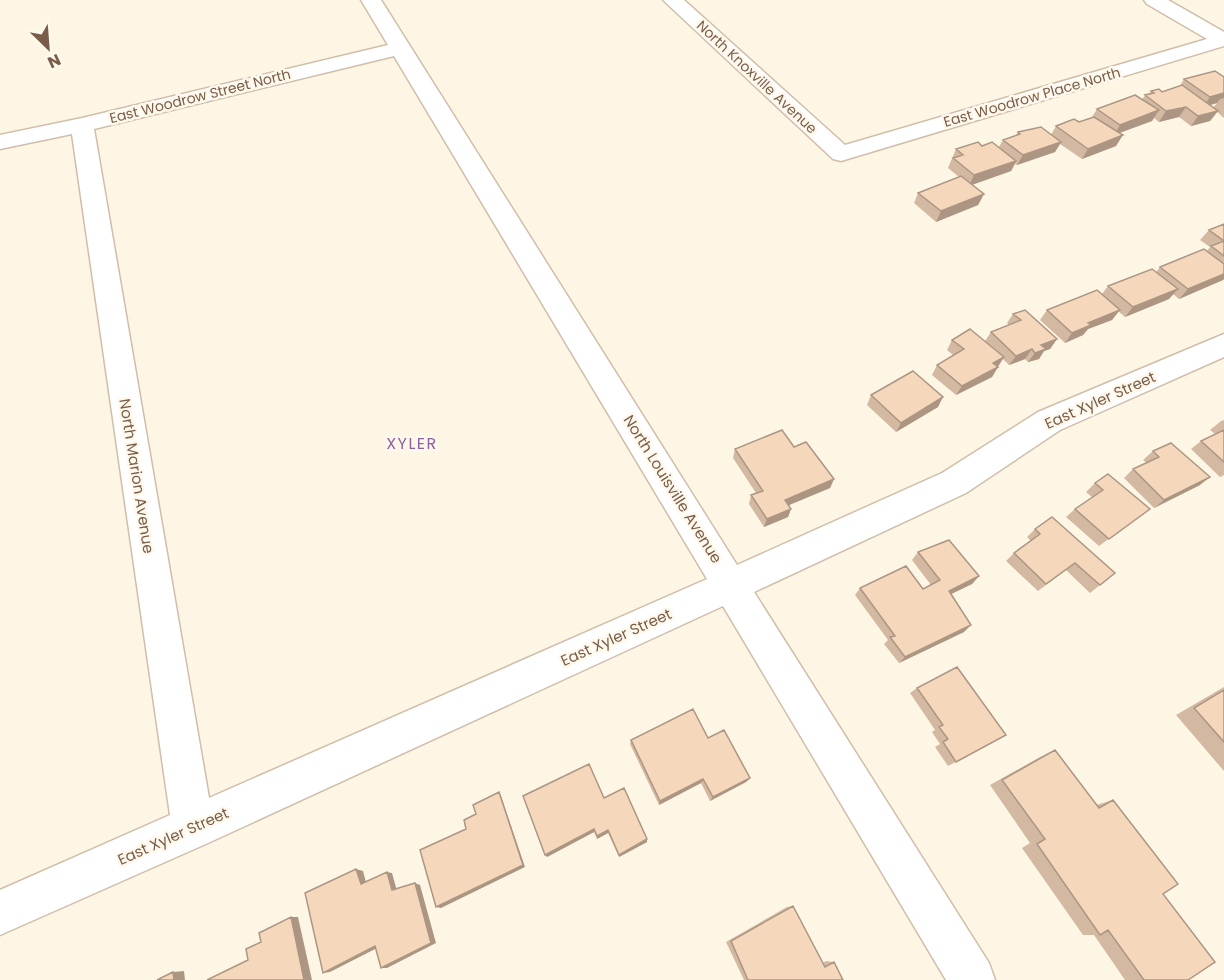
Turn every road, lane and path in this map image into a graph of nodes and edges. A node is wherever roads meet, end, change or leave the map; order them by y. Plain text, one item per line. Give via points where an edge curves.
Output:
1 (371, 0) edge
2 (673, 0) edge
3 (1154, 0) edge
4 (1224, 40) edge
5 (400, 48) junction
6 (82, 125) junction
7 (0, 142) edge
8 (841, 154) joint
9 (1224, 345) edge
10 (732, 585) junction
11 (193, 828) junction
12 (0, 913) edge
13 (972, 980) edge

1 - 5 street, North Louisville Avenue
2 - 8 street, North Knoxville Avenue
3 - 4 street
4 - 8 street, East Woodrow Place North
5 - 6 street, East Woodrow Street North
5 - 10 street, North Louisville Avenue
6 - 7 street, East Woodrow Street North
6 - 11 street, North Marion Avenue
9 - 10 street, East Xyler Street via 1049,421 954,483
10 - 11 street, East Xyler Street
10 - 13 street, North Louisville Avenue
11 - 12 street, East Xyler Street

